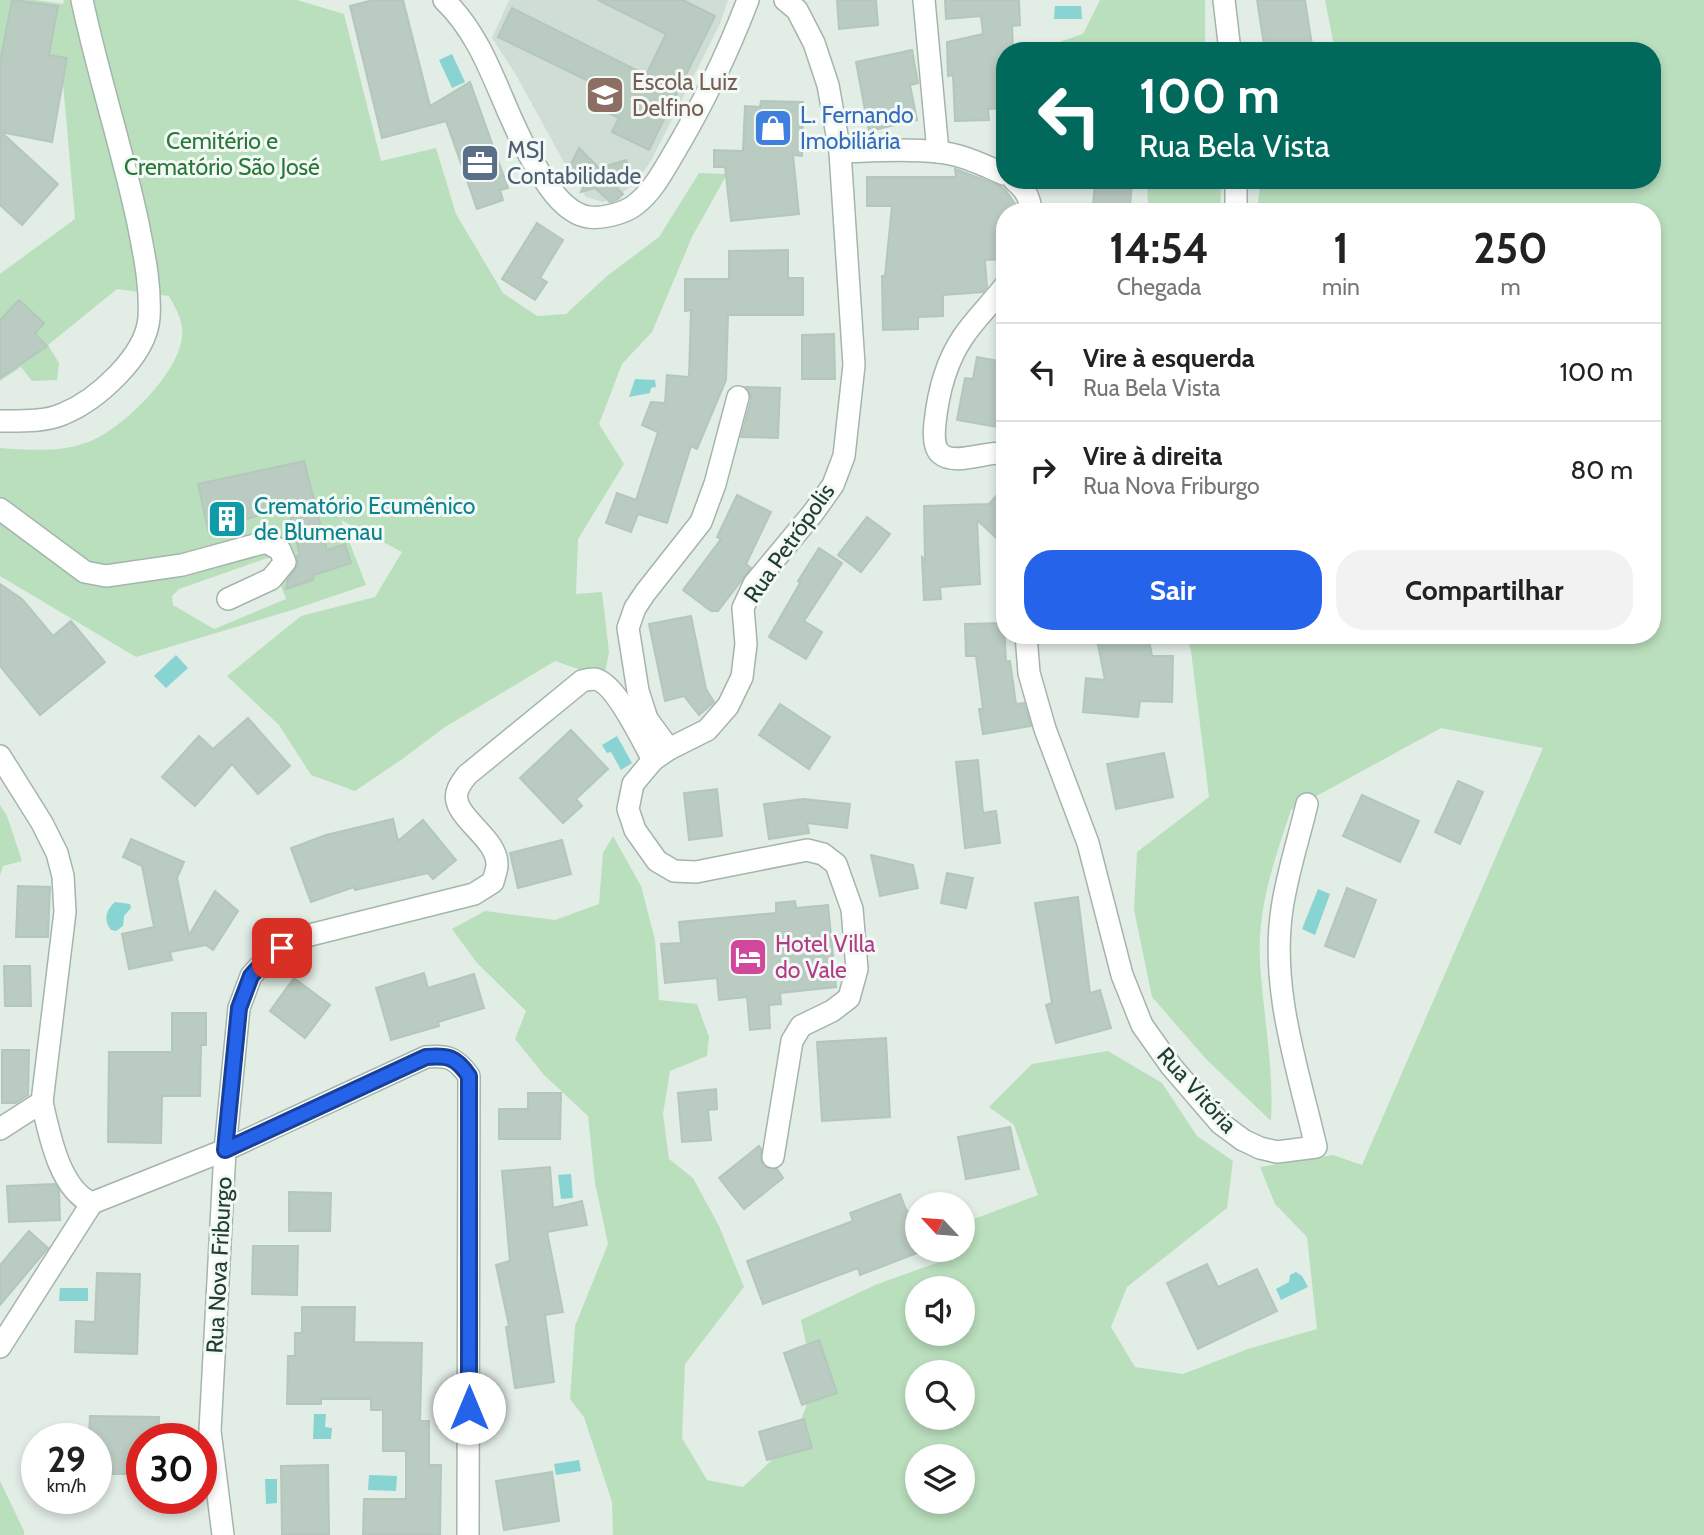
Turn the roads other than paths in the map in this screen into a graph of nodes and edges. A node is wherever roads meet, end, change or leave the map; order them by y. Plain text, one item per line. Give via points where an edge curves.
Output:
1 (82, 0) edge
2 (444, 0) edge
3 (748, 0) edge
4 (785, 0) edge
5 (924, 0) edge
6 (1224, 0) edge
7 (1229, 42) edge
8 (840, 152) junction
9 (938, 152) junction
10 (996, 171) edge
11 (996, 298) edge
12 (738, 397) dead end
13 (0, 421) edge
14 (996, 453) edge
15 (0, 509) edge
16 (228, 599) dead end
17 (1027, 644) edge
18 (661, 754) junction
19 (0, 756) edge
20 (1307, 804) dead end
21 (42, 1102) junction
22 (0, 1129) edge
23 (225, 1150) junction
24 (773, 1157) dead end
25 (92, 1203) junction
26 (0, 1347) edge
27 (223, 1535) edge
28 (468, 1535) edge

1 - 13 street via 131,188 148,276 149,319 131,359 84,402 62,415
2 - 3 street via 458,13 485,58 530,156 551,188 569,208 589,217 634,206 654,185 693,122
4 - 8 street, Rua Petrópolis via 797,10 814,43 828,85
5 - 9 street
6 - 7 street
8 - 9 street
8 - 18 street, Rua Petrópolis via 854,365 844,456 833,485 754,584 743,608 746,644 742,677 728,706 707,730
9 - 10 street
11 - 14 street via 962,338 953,356 939,391 934,434 941,454 951,458
12 - 18 street via 701,522 645,593 628,628 638,691
15 - 16 street via 85,572 106,576 182,565 266,542 280,550 285,562 271,579
17 - 20 street, Rua Vitória via 1029,673 1045,729 1088,843 1122,975 1142,1025 1220,1123 1260,1149 1277,1152 1316,1146 1287,1031 1279,952 1282,908
18 - 23 street, Rua Nova Friburgo via 622,704 595,679 582,681 467,775 457,790 456,802 489,842 497,864 493,882 474,894 294,939 269,956 251,976 239,1008
18 - 24 street, Rua Petrópolis via 633,784 628,809 635,830 657,861 674,871 696,872 807,850 836,864 852,909 857,969 849,998 801,1026 792,1041
19 - 21 street via 42,823 63,876 65,912
21 - 22 street
21 - 25 street via 69,1184
23 - 25 street
23 - 27 street, Rua Nova Friburgo via 210,1431
23 - 28 street via 426,1057 445,1055 469,1076
25 - 26 street

